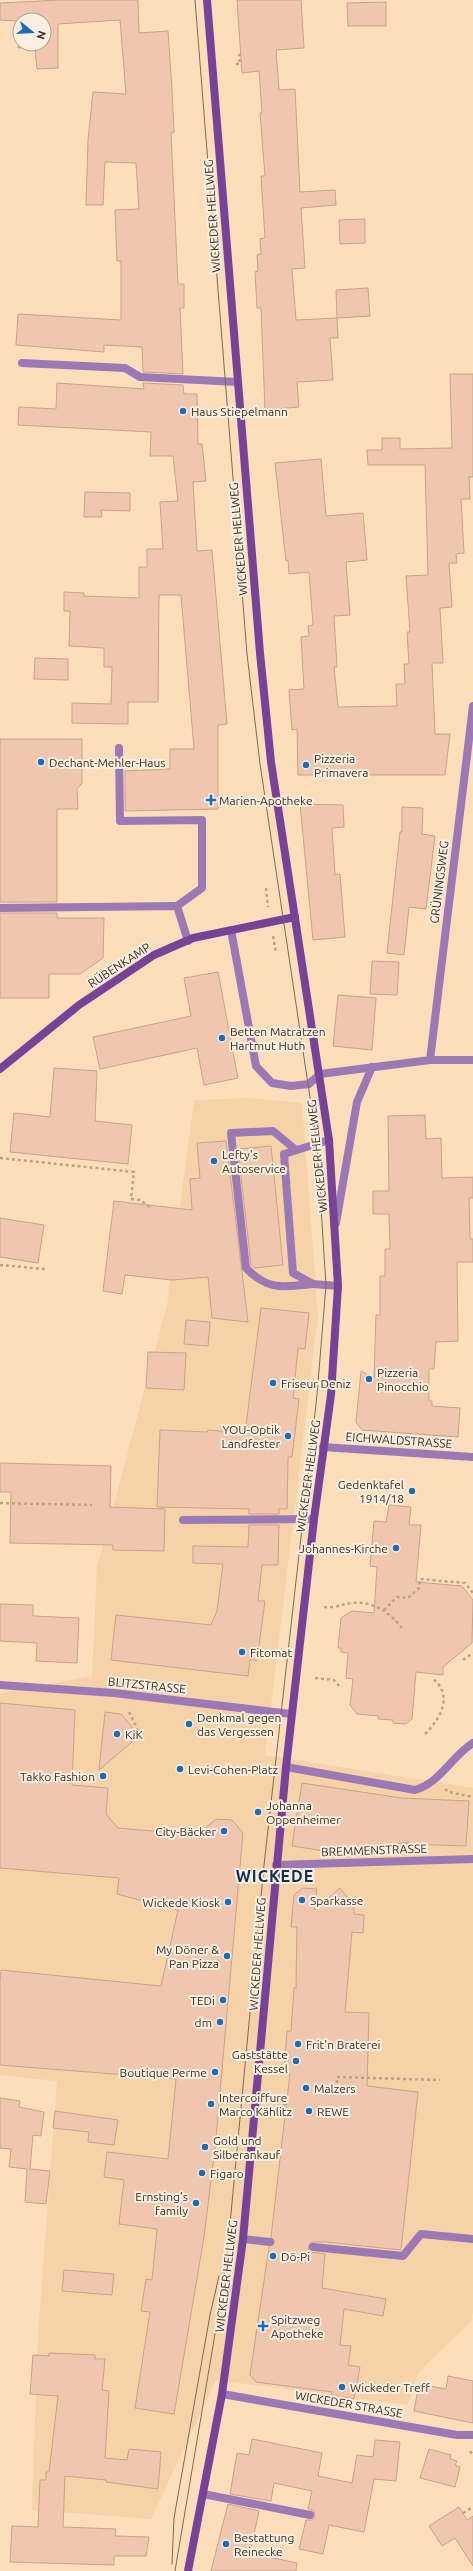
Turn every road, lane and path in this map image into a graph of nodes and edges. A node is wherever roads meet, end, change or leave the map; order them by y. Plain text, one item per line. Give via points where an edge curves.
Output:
1 (207, 0) edge
2 (241, 55) dead end
3 (236, 64) dead end
4 (22, 363) dead end
5 (237, 382) junction
6 (473, 706) edge
7 (119, 748) dead end
8 (177, 906) junction
9 (0, 908) edge
10 (295, 916) junction
11 (231, 930) junction
12 (188, 941) junction
13 (430, 1060) junction
14 (473, 1060) edge
15 (372, 1067) junction
16 (0, 1069) edge
17 (320, 1074) junction
18 (328, 1140) junction
19 (296, 1150) junction
20 (0, 1158) edge
21 (150, 1207) dead end
22 (336, 1226) junction
23 (0, 1265) edge
24 (45, 1269) dead end
25 (313, 1284) junction
26 (338, 1286) junction
27 (323, 1447) junction
28 (473, 1458) edge
29 (0, 1503) edge
30 (92, 1505) dead end
31 (314, 1519) junction
32 (183, 1520) dead end
33 (473, 1593) edge
34 (324, 1607) dead end
35 (384, 1610) junction
36 (402, 1628) dead end
37 (473, 1653) edge
38 (463, 1660) dead end
39 (315, 1678) dead end
40 (432, 1678) dead end
41 (0, 1685) edge
42 (340, 1686) dead end
43 (129, 1712) dead end
44 (291, 1714) junction
45 (425, 1734) dead end
46 (140, 1739) dead end
47 (473, 1743) edge
48 (286, 1767) junction
49 (435, 1779) junction
50 (473, 1797) edge
51 (473, 1859) edge
52 (276, 1865) junction
53 (440, 2080) dead end
54 (337, 2083) dead end
55 (277, 2103) dead end
56 (286, 2104) dead end
57 (243, 2239) junction
58 (473, 2239) edge
59 (270, 2242) dead end
60 (313, 2247) dead end
61 (222, 2394) junction
62 (473, 2435) edge
63 (470, 2451) dead end
64 (473, 2455) edge
65 (203, 2494) junction
66 (473, 2507) edge
67 (463, 2514) dead end
68 (310, 2515) dead end
69 (188, 2571) edge

1 - 5 main road, WICKEDER HELLWEG
2 - 3 path via 240,64
4 - 5 street via 125,368 140,377
5 - 10 main road, WICKEDER HELLWEG via 272,762
6 - 13 street, GRÜNINGSWEG
7 - 8 street via 120,821 202,820 202,888
8 - 9 street
8 - 12 street
10 - 11 main road, RÜBENKAMP
10 - 17 main road, WICKEDER HELLWEG
11 - 12 main road, RÜBENKAMP
11 - 17 street, WICKEDER HELLWEG via 256,1066 272,1082 291,1086 309,1084
12 - 16 main road, RÜBENKAMP via 154,955 79,1005
13 - 14 street
13 - 15 street
15 - 17 street
15 - 22 street via 356,1102
17 - 18 main road, WICKEDER HELLWEG
18 - 19 street
18 - 22 main road, WICKEDER HELLWEG
19 - 25 street via 284,1154 293,1273
19 - 25 street via 273,1131 231,1132 246,1268 258,1281 279,1287
20 - 21 path via 134,1172 131,1199 140,1200
22 - 26 main road, WICKEDER HELLWEG
23 - 24 path
25 - 26 street
26 - 27 main road, WICKEDER HELLWEG via 334,1360
27 - 28 street, EICHWALDSTRASSE
27 - 31 main road, WICKEDER HELLWEG
29 - 30 path
31 - 32 street
31 - 44 main road, WICKEDER HELLWEG
33 - 35 path via 465,1583 420,1579 419,1588 408,1598 397,1597
34 - 35 path via 338,1608 351,1603 371,1605
35 - 36 path
37 - 38 path
39 - 42 path via 334,1680
40 - 45 path via 443,1690 444,1702 438,1719
41 - 44 street, BLITZSTRASSE via 114,1693
43 - 46 path
44 - 48 main road, WICKEDER HELLWEG
47 - 49 street via 461,1751
48 - 49 street via 415,1790 426,1787
48 - 52 main road, WICKEDER HELLWEG
49 - 50 path via 449,1792
51 - 52 street, BREMMENSTRASSE
52 - 57 main road, WICKEDER HELLWEG
53 - 54 path via 337,2077
55 - 56 path
57 - 59 street
57 - 61 main road, WICKEDER HELLWEG
58 - 60 street via 421,2234 403,2256
61 - 62 street, WICKEDER STRASSE via 457,2435
61 - 65 main road, WICKEDER HELLWEG
63 - 64 path
65 - 68 street
65 - 69 main road, WICKEDER HELLWEG
66 - 67 path

